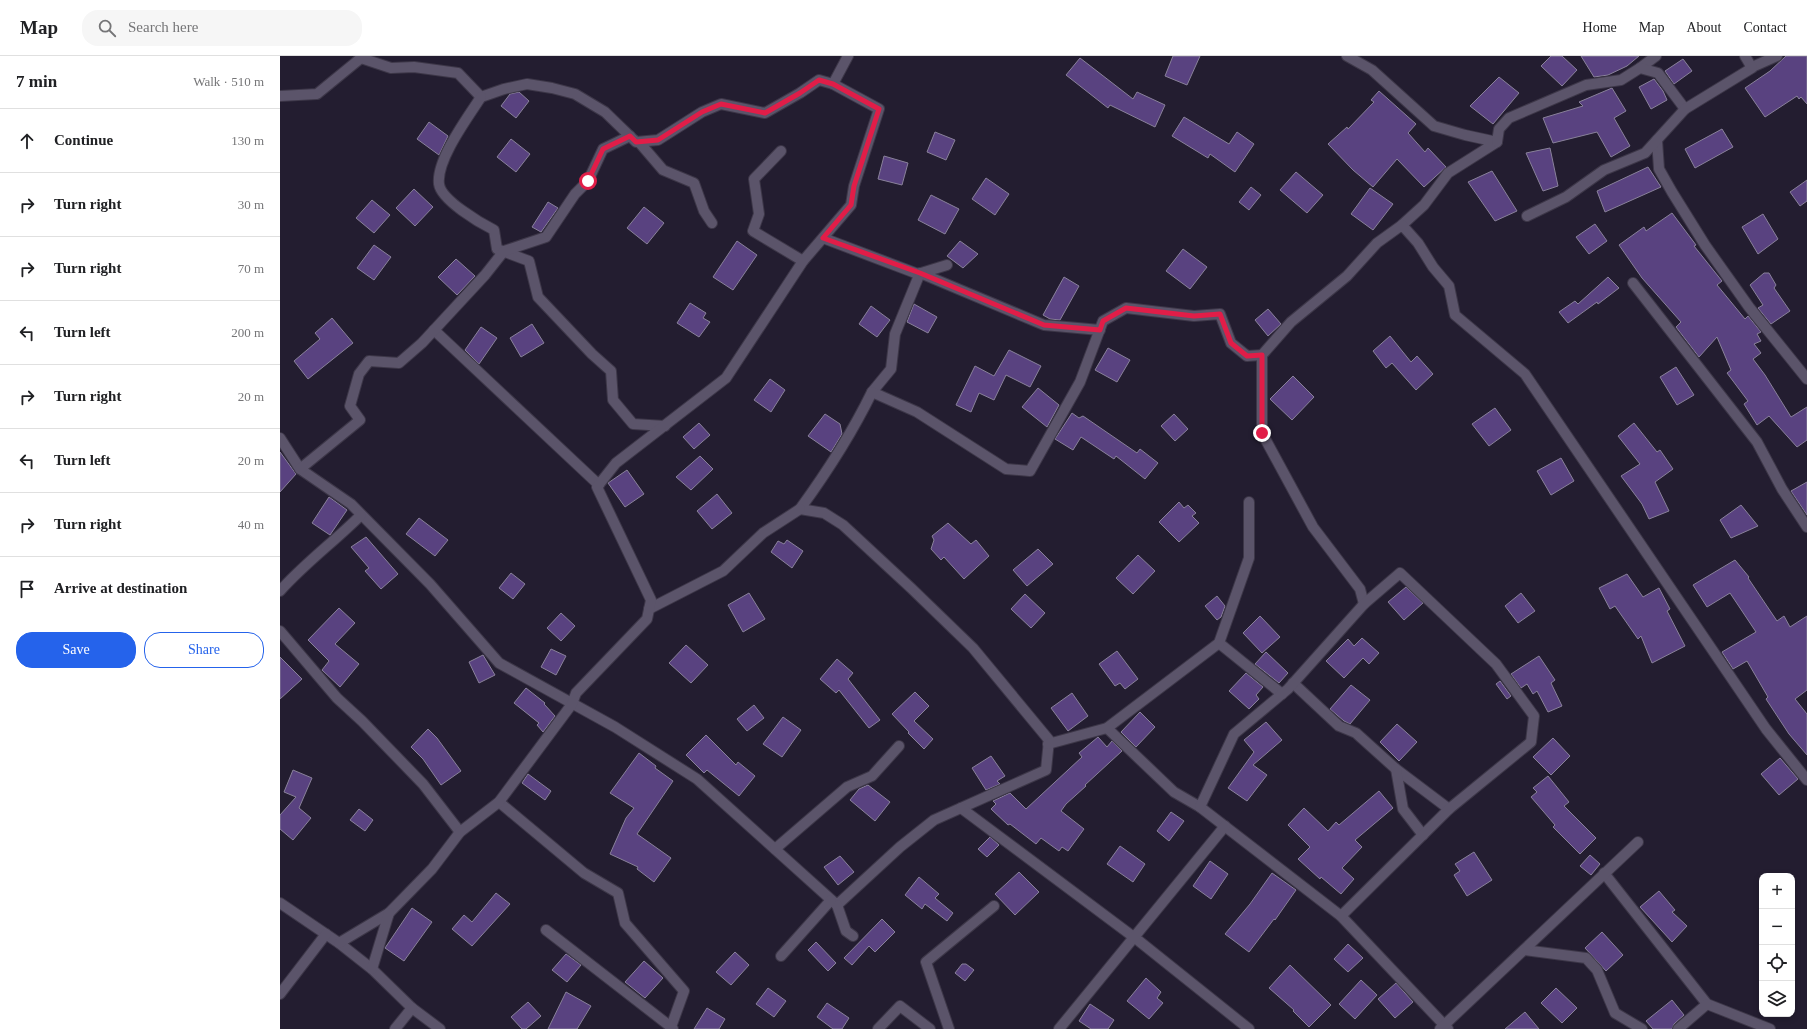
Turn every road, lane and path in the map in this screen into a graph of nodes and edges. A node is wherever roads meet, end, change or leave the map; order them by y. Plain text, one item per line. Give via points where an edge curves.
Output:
1 (848, 56) edge
2 (1347, 56) edge
3 (1656, 56) edge
4 (1745, 56) edge
5 (1777, 56) edge
6 (1640, 68) junction
7 (1750, 68) junction
8 (833, 84) junction
9 (280, 96) edge
10 (481, 97) junction
11 (1685, 110) junction
12 (630, 136) junction
13 (1657, 140) junction
14 (639, 142) junction
15 (1497, 142) junction
16 (781, 152) dead end
17 (1527, 216) dead end
18 (712, 223) dead end
19 (1402, 224) junction
20 (823, 238) junction
21 (504, 251) junction
22 (803, 261) junction
23 (947, 265) dead end
24 (920, 273) junction
25 (1633, 283) dead end
26 (434, 330) junction
27 (1100, 330) junction
28 (1262, 355) junction
29 (1807, 379) edge
30 (872, 392) junction
31 (665, 426) junction
32 (280, 438) edge
33 (300, 469) junction
34 (599, 485) junction
35 (1249, 502) dead end
36 (800, 509) junction
37 (361, 514) junction
38 (1807, 527) edge
39 (280, 592) edge
40 (1364, 604) junction
41 (649, 609) junction
42 (280, 631) edge
43 (1219, 643) junction
44 (1293, 683) junction
45 (1282, 694) junction
46 (572, 704) junction
47 (1107, 728) junction
48 (1048, 744) junction
49 (899, 746) dead end
50 (1396, 769) junction
51 (1807, 780) edge
52 (500, 802) junction
53 (1200, 807) junction
54 (961, 808) junction
55 (1449, 810) junction
56 (1225, 826) junction
57 (460, 832) junction
58 (1423, 835) junction
59 (1638, 842) dead end
60 (775, 849) junction
61 (1604, 873) junction
62 (834, 902) junction
63 (280, 904) edge
64 (994, 906) dead end
65 (389, 913) junction
66 (1341, 916) junction
67 (546, 930) dead end
68 (326, 934) junction
69 (853, 936) dead end
70 (1134, 938) junction
71 (338, 943) junction
72 (1524, 950) junction
73 (781, 956) dead end
74 (372, 969) junction
75 (280, 994) edge
76 (1708, 1004) junction
77 (412, 1008) junction
78 (672, 1028) edge
79 (1444, 1028) edge
80 (395, 1029) edge
81 (440, 1029) edge
82 (878, 1029) edge
83 (930, 1029) edge
84 (949, 1029) edge
85 (1059, 1029) edge
86 (1249, 1029) edge
87 (1642, 1029) edge
88 (1678, 1029) edge
89 (1770, 1029) edge

1 - 8 street
2 - 15 street via 1372,70 1434,126
3 - 6 street
4 - 7 street
5 - 7 street
6 - 11 street via 1658,73
6 - 15 street via 1621,80 1586,85 1509,118 1499,129
7 - 11 street
8 - 14 street via 819,80 765,113 721,104 702,112 658,140
8 - 20 street via 879,109 854,186 851,205
9 - 10 street via 317,94 362,58 391,68 414,66 458,73
10 - 12 street via 527,84 575,94 605,112
10 - 21 street via 462,125 439,169 439,185 446,196 477,222 494,230 497,249
11 - 13 street
12 - 14 street
12 - 21 street via 603,149 588,181 575,194 546,237
13 - 17 street via 1645,154 1604,170 1566,197
13 - 29 street via 1659,169 1676,199 1705,245 1745,300
14 - 18 street via 663,170 694,183 704,211
15 - 19 street via 1448,173 1424,205
16 - 22 street via 754,179 759,214 753,231
19 - 28 street via 1377,243 1347,276 1291,322
19 - 51 street via 1449,286 1455,315 1525,374 1766,729
20 - 22 street
20 - 24 street
21 - 26 street
21 - 31 street via 529,261 538,297 611,371 614,400 632,424
22 - 31 street via 726,378
23 - 24 street
24 - 27 street via 1044,325
24 - 30 street via 895,334 891,369
25 - 38 street via 1757,442 1782,489
26 - 33 street via 399,362 369,361 359,374 350,406 360,420
26 - 34 street
27 - 28 street via 1103,321 1126,308 1194,316 1220,314 1231,343 1247,356
27 - 30 street via 1080,382 1030,471 1006,469 917,412
28 - 40 street via 1262,433 1313,527 1360,589
30 - 36 street via 825,475
31 - 34 street via 616,463
32 - 33 street
33 - 37 street via 351,504
34 - 41 street via 597,487 651,600
35 - 43 street via 1249,558
36 - 41 street via 763,533 723,571
36 - 48 street via 824,513 843,525 911,588 973,648 1049,740
37 - 39 street
37 - 46 street via 430,584 499,663
40 - 44 street
40 - 55 street via 1400,573 1496,664 1534,716 1531,742
41 - 46 street via 647,619 576,693
42 - 57 street via 336,698 362,720 423,784
43 - 45 street
43 - 47 street
44 - 45 street
44 - 50 street via 1339,726 1356,733
45 - 53 street via 1234,734
46 - 52 street
46 - 60 street via 615,727 697,779
47 - 48 street
47 - 53 street via 1174,792
48 - 54 street via 1046,770
49 - 60 street via 872,776 847,786
50 - 55 street
50 - 58 street via 1404,809
52 - 57 street
52 - 78 street via 584,873 618,893 625,923 684,992
53 - 56 street
54 - 62 street via 934,820
54 - 70 street
55 - 58 street
56 - 66 street
56 - 70 street
57 - 65 street via 432,869
58 - 66 street
59 - 61 street
60 - 62 street
61 - 72 street
61 - 76 street
62 - 69 street via 846,931
62 - 73 street
63 - 68 street
64 - 84 street via 926,962
65 - 71 street
65 - 74 street
66 - 79 street
67 - 78 street
68 - 71 street
68 - 75 street
70 - 85 street
70 - 86 street
71 - 74 street
72 - 79 street
72 - 87 street via 1586,958 1597,970 1616,1013
74 - 77 street
76 - 88 street
76 - 89 street
77 - 80 street
77 - 81 street
82 - 83 street via 900,1006

